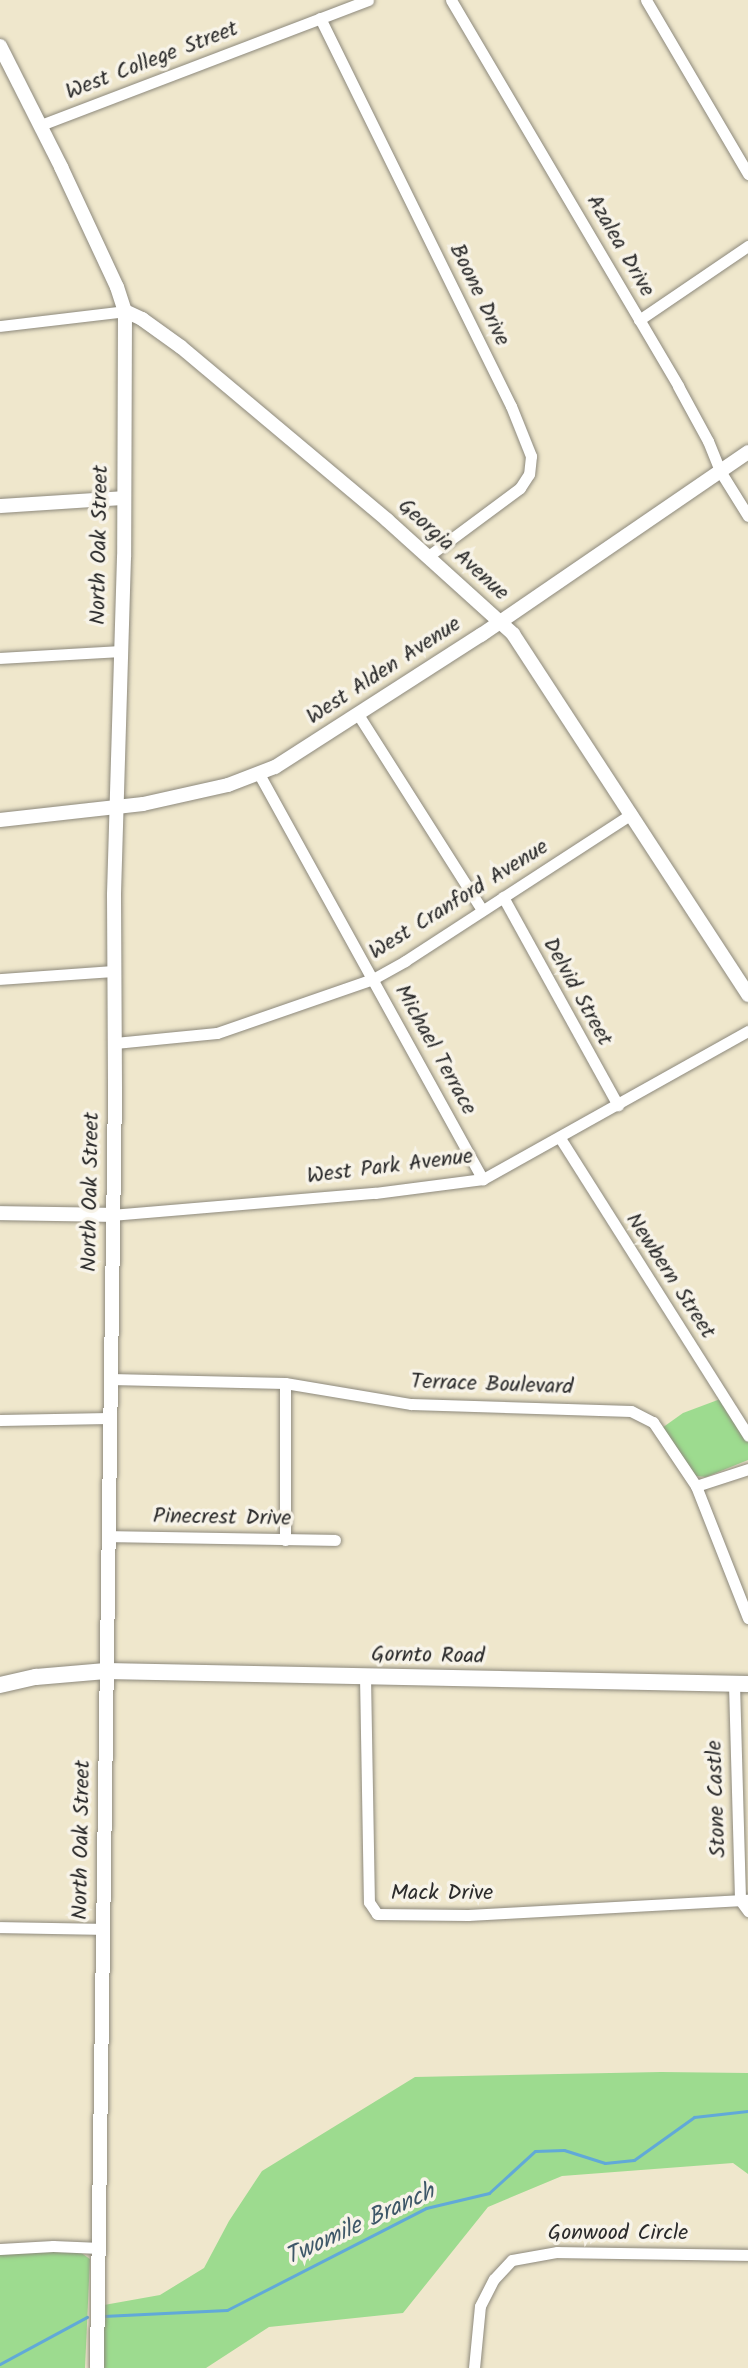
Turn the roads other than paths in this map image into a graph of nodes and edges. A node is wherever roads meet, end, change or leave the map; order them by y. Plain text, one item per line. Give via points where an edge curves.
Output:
1 (368, 0) edge
2 (451, 0) edge
3 (646, 0) edge
4 (320, 18) junction
5 (0, 46) edge
6 (41, 125) junction
7 (748, 174) edge
8 (748, 246) edge
9 (125, 311) junction
10 (639, 320) junction
11 (0, 326) edge
12 (748, 452) edge
13 (720, 471) junction
14 (123, 498) junction
15 (0, 506) edge
16 (748, 516) edge
17 (427, 557) junction
18 (499, 621) junction
19 (120, 651) junction
20 (0, 658) edge
21 (359, 716) junction
22 (259, 774) junction
23 (115, 809) junction
24 (631, 814) junction
25 (0, 820) edge
26 (503, 897) junction
27 (482, 910) junction
28 (115, 971) junction
29 (0, 979) edge
30 (373, 979) junction
31 (748, 995) edge
32 (748, 1031) edge
33 (115, 1043) junction
34 (618, 1105) junction
35 (560, 1138) junction
36 (483, 1179) junction
37 (0, 1213) edge
38 (111, 1215) junction
39 (110, 1379) junction
40 (285, 1383) junction
41 (109, 1418) junction
42 (0, 1420) edge
43 (748, 1435) edge
44 (748, 1469) edge
45 (696, 1486) junction
46 (108, 1536) junction
47 (285, 1540) junction
48 (335, 1540) dead end
49 (748, 1618) edge
50 (106, 1671) junction
51 (365, 1676) junction
52 (741, 1684) edge
53 (0, 1685) edge
54 (744, 1900) edge
55 (748, 1911) edge
56 (0, 1927) edge
57 (103, 1929) junction
58 (100, 2248) junction
59 (0, 2249) edge
60 (748, 2255) edge
61 (97, 2367) edge
62 (474, 2368) edge

1 - 4 street, West College Street
2 - 10 street, Azalea Drive
3 - 7 street
4 - 6 street, West College Street
4 - 17 street, Boone Drive via 531,456 520,488
5 - 6 street, North Oak Street
6 - 9 street, North Oak Street
8 - 10 street
9 - 11 street
9 - 14 street, North Oak Street
9 - 17 street, Georgia Avenue via 181,347
10 - 13 street, Azalea Drive
12 - 13 street, West Alden Avenue
13 - 16 street, Azalea Drive
13 - 18 street, West Alden Avenue
14 - 15 street
14 - 19 street, North Oak Street
17 - 18 street, Georgia Avenue
18 - 21 street, West Alden Avenue
18 - 24 street, Georgia Avenue via 513,634
19 - 20 street
19 - 23 street, North Oak Street
21 - 22 street, West Alden Avenue
21 - 27 street
22 - 23 street, West Alden Avenue
22 - 30 street, Michael Terrace
23 - 25 street, West Alden Avenue
23 - 28 street, North Oak Street
24 - 26 street, West Cranford Avenue
24 - 31 street, Georgia Avenue
26 - 27 street, West Cranford Avenue
26 - 34 street, Delvid Street
27 - 30 street, West Cranford Avenue
28 - 29 street
28 - 33 street, North Oak Street
30 - 33 street, West Cranford Avenue via 217,1033
30 - 36 street, Michael Terrace
32 - 34 street, West Park Avenue
33 - 38 street, North Oak Street
34 - 35 street, West Park Avenue
35 - 36 street, West Park Avenue
35 - 43 street, Newbern Street
36 - 38 street, West Park Avenue
37 - 38 street, West Park Avenue
38 - 39 street, North Oak Street
39 - 40 street, Terrace Boulevard
39 - 41 street, North Oak Street
40 - 45 street, Terrace Boulevard via 411,1404 631,1411 653,1422
40 - 47 street
41 - 42 street
41 - 46 street, North Oak Street
44 - 45 street
45 - 49 street, Terrace Boulevard
46 - 47 street, Pinecrest Drive
46 - 50 street, North Oak Street
47 - 48 street, Pinecrest Drive
50 - 51 main road, Gornto Road
50 - 53 main road, Gornto Road
50 - 57 street, North Oak Street
51 - 52 main road, Gornto Road
51 - 54 street, Mack Drive via 369,1902 377,1914 468,1915
52 - 54 street, Stone Castle
54 - 55 street
56 - 57 street
57 - 58 street, North Oak Street
58 - 59 street
58 - 61 street, North Oak Street
60 - 62 street, Gonwood Circle via 557,2252 512,2260 480,2306

